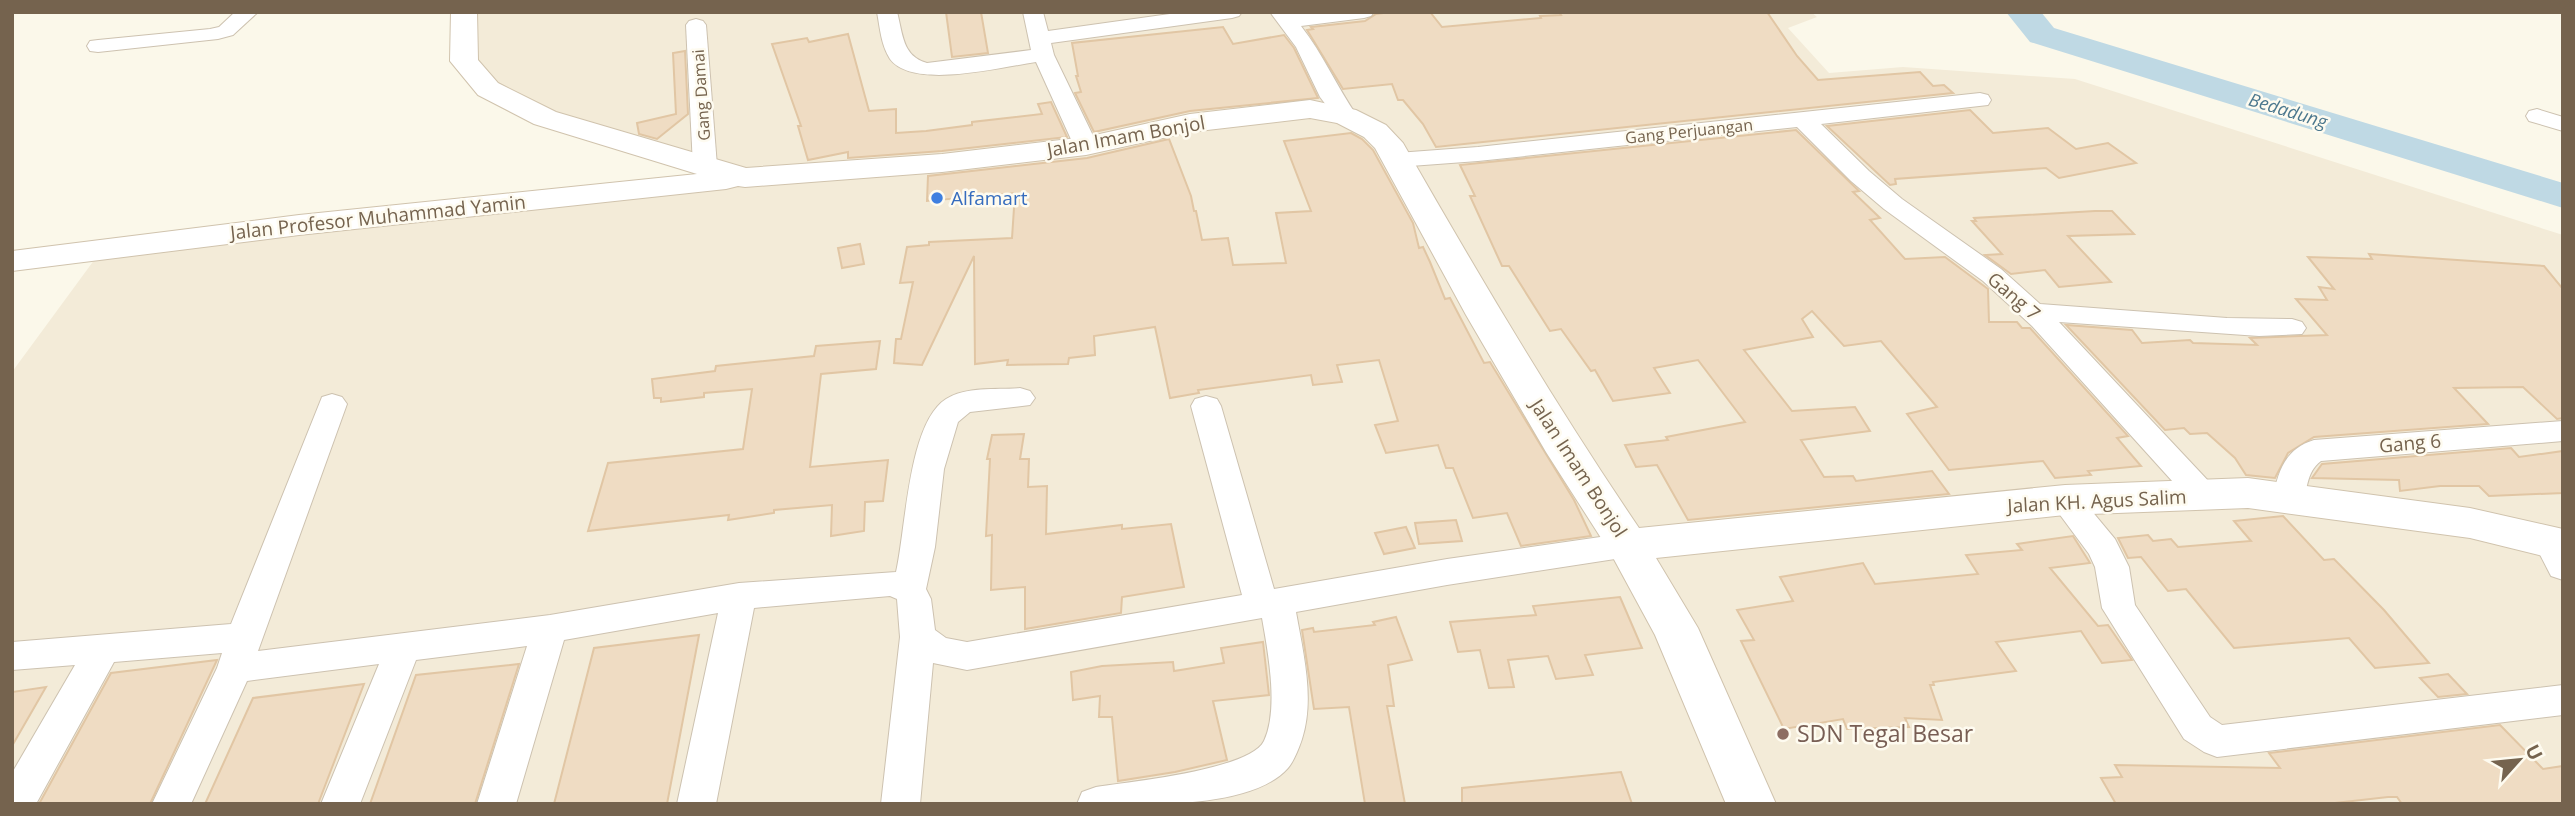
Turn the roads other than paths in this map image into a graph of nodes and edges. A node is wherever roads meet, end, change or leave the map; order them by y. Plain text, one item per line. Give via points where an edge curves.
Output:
1 (248, 12) edge
2 (464, 12) edge
3 (887, 12) edge
4 (1033, 12) edge
5 (1232, 12) edge
6 (1364, 12) edge
7 (1284, 17) edge
8 (696, 25) dead end
9 (98, 46) dead end
10 (1041, 47) junction
11 (1980, 100) dead end
12 (1346, 116) junction
13 (2537, 116) dead end
14 (1804, 120) junction
15 (2563, 124) edge
16 (1086, 146) junction
17 (1398, 160) junction
18 (705, 166) junction
19 (745, 178) junction
20 (12, 261) edge
21 (2034, 312) junction
22 (2292, 328) dead end
23 (1020, 398) dead end
24 (332, 404) dead end
25 (1206, 406) dead end
26 (2563, 431) edge
27 (2203, 495) junction
28 (2289, 498) junction
29 (2065, 500) junction
30 (1628, 545) junction
31 (2558, 552) edge
32 (909, 589) junction
33 (739, 596) junction
34 (1270, 603) junction
35 (550, 629) junction
36 (918, 637) junction
37 (404, 646) junction
38 (103, 649) junction
39 (240, 653) junction
40 (12, 656) edge
41 (2563, 700) edge
42 (15, 804) edge
43 (171, 804) edge
44 (340, 804) edge
45 (496, 804) edge
46 (696, 804) edge
47 (900, 804) edge
48 (1096, 804) edge
49 (1751, 804) edge

1 - 9 street via 226,30 211,35
2 - 18 street, Jalan Imam Bonjol via 464,61 488,89 545,118
3 - 10 street via 894,51 902,62 915,68 927,70
4 - 10 street
5 - 10 street
6 - 7 street
7 - 12 street
8 - 18 street, Gang Damai
10 - 16 street
11 - 14 street, Gang Perjuangan
12 - 16 street, Jalan Imam Bonjol via 1310,109 1203,121
12 - 17 street, Jalan Imam Bonjol via 1381,135
13 - 15 street
14 - 17 street, Gang Perjuangan
14 - 21 street, Gang 7 via 1893,204 1952,244
16 - 19 street, Jalan Imam Bonjol
17 - 30 street, Jalan Imam Bonjol via 1560,442
18 - 19 street, Jalan Imam Bonjol
19 - 20 street, Jalan Profesor Muhammad Yamin
21 - 22 street via 2230,328
21 - 27 street, Gang 7
23 - 32 street via 955,407 938,429
24 - 39 street
25 - 34 street
26 - 28 street, Gang 6 via 2314,451 2300,458 2294,469
27 - 28 street, Jalan KH. Agus Salim via 2248,493
27 - 29 street, Jalan KH. Agus Salim
28 - 31 street, Jalan KH. Agus Salim via 2470,523
29 - 30 street, Jalan KH. Agus Salim
29 - 41 street via 2103,548 2112,568 2119,608 2197,728 2209,738 2217,741
30 - 34 street
30 - 49 street, Jalan Imam Bonjol via 1675,628
32 - 33 street via 891,583
32 - 36 street
33 - 35 street
33 - 46 street
34 - 36 street via 967,656 937,650
34 - 48 street via 1288,673 1288,720 1276,756 1234,779
35 - 37 street
35 - 45 street
36 - 47 street
37 - 39 street
37 - 44 street
38 - 39 street
38 - 40 street
38 - 42 street
39 - 43 street

